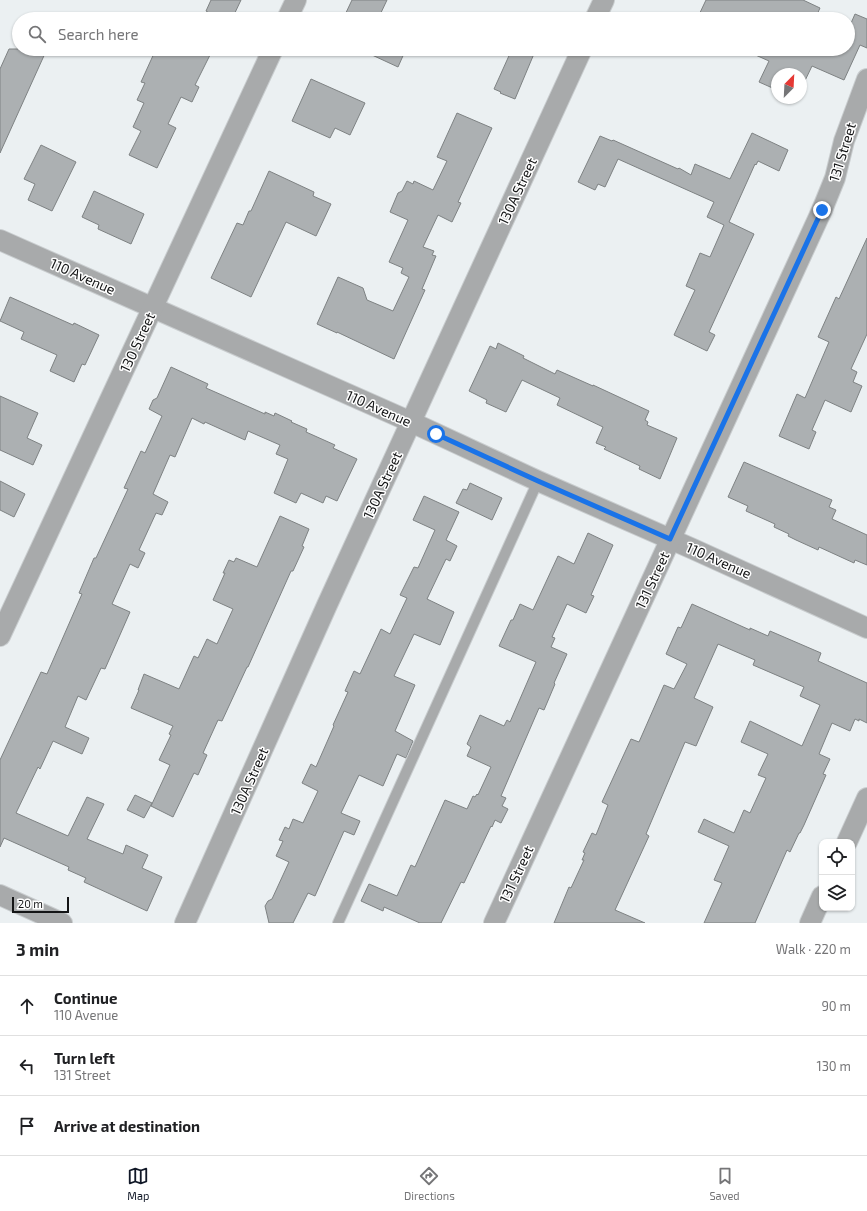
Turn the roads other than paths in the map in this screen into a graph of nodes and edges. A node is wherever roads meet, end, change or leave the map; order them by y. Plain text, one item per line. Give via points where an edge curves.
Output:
1 (296, 0) edge
2 (604, 0) edge
3 (290, 12) edge
4 (598, 12) edge
5 (270, 56) edge
6 (579, 56) edge
7 (867, 79) edge
8 (0, 240) edge
9 (153, 307) junction
10 (411, 422) junction
11 (538, 481) junction
12 (670, 539) junction
13 (867, 628) edge
14 (0, 636) edge
15 (867, 798) edge
16 (848, 839) edge
17 (0, 895) edge
18 (819, 903) edge
19 (62, 923) edge
20 (185, 923) edge
21 (338, 923) edge
22 (494, 923) edge
23 (810, 923) edge

1 - 3 street
2 - 4 street
5 - 9 street, 130 Street
6 - 10 street, 130A Street
7 - 12 street, 131 Street via 822,210
8 - 9 street, 110 Avenue
9 - 10 street, 110 Avenue
9 - 14 street, 130 Street
10 - 11 street, 110 Avenue
10 - 20 street, 130A Street
11 - 12 street, 110 Avenue
11 - 21 lane
12 - 13 street, 110 Avenue
12 - 22 street, 131 Street
15 - 16 street
17 - 19 street
18 - 23 street

